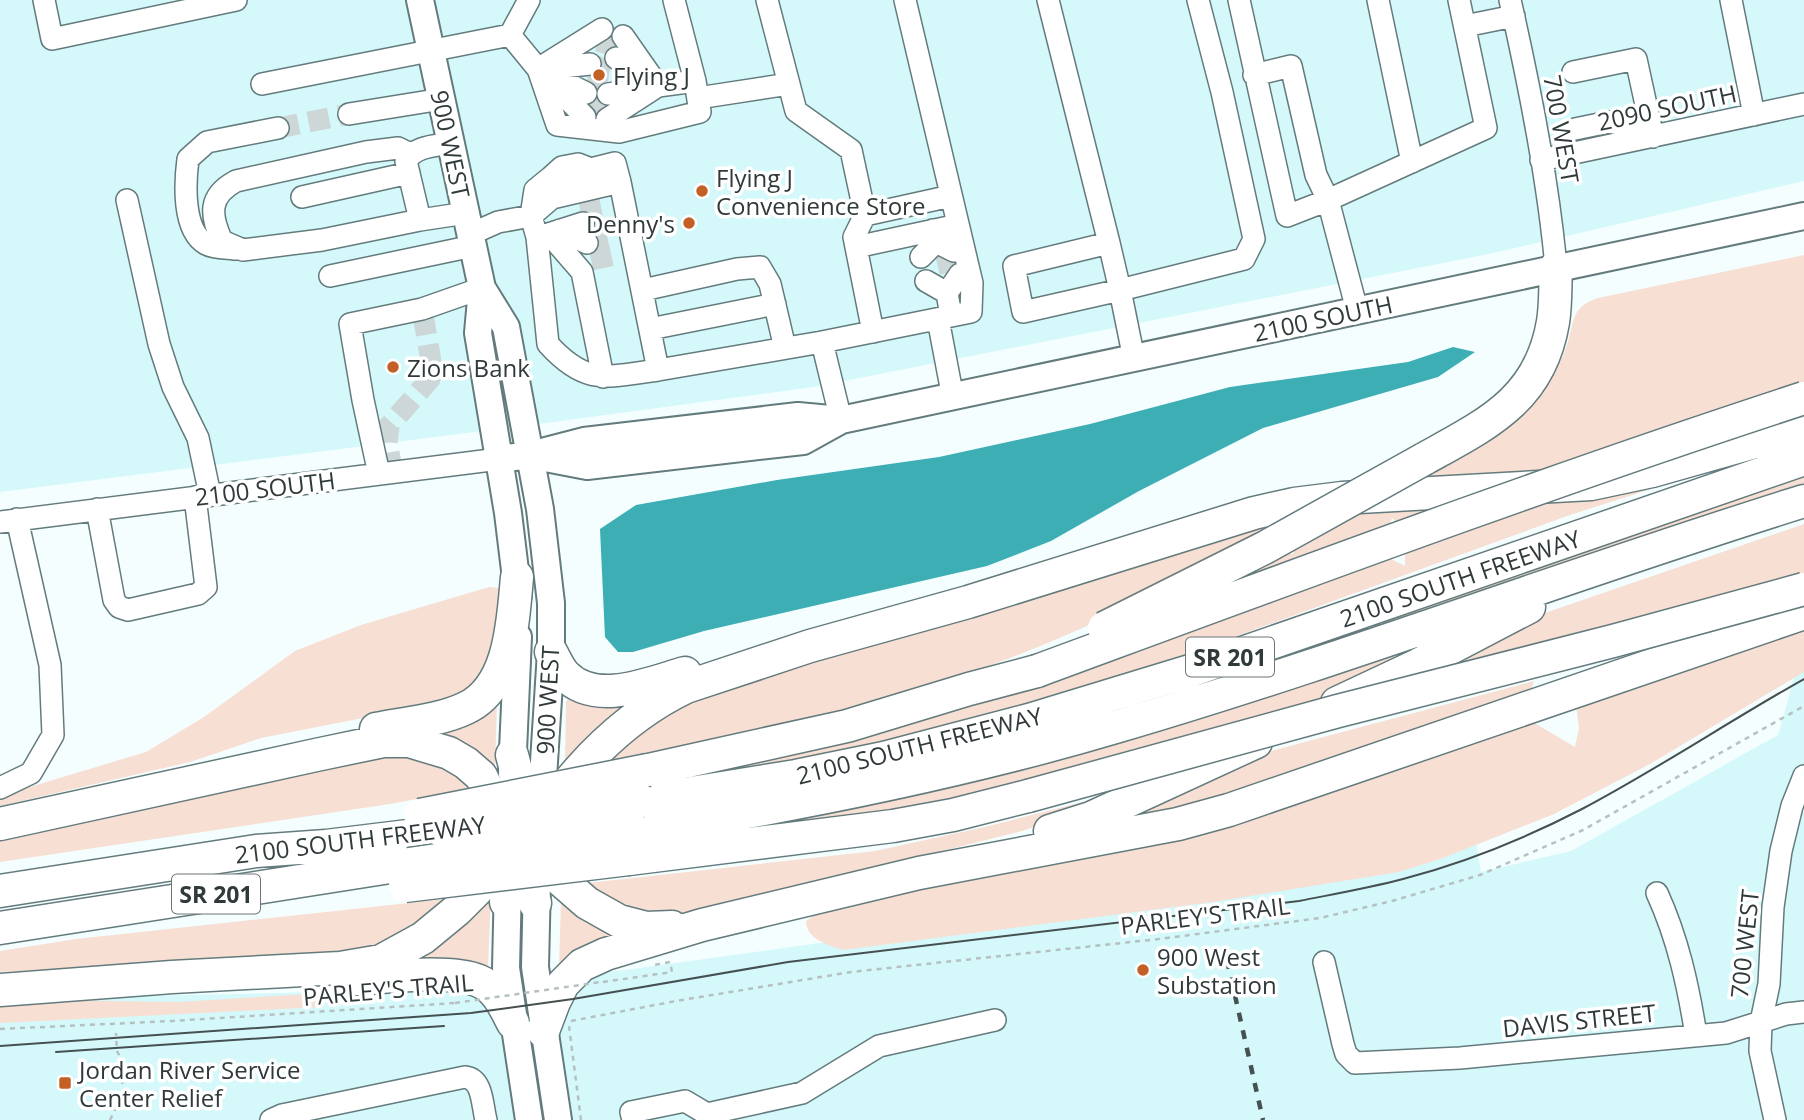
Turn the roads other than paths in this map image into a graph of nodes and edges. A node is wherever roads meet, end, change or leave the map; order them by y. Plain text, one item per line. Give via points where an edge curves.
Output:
1 (44, 0) edge
2 (236, 0) edge
3 (420, 0) edge
4 (529, 0) edge
5 (674, 0) edge
6 (767, 0) edge
7 (905, 0) edge
8 (1048, 0) edge
9 (1198, 0) edge
10 (1239, 0) edge
11 (1378, 0) edge
12 (1459, 0) edge
13 (1731, 0) edge
14 (1512, 8) edge
15 (1465, 26) junction
16 (510, 35) junction
17 (431, 51) junction
18 (538, 69) junction
19 (1573, 72) dead end
20 (591, 73) junction
21 (1254, 75) junction
22 (613, 77) junction
23 (262, 84) dead end
24 (789, 84) junction
25 (658, 86) junction
26 (697, 89) junction
27 (442, 99) junction
28 (1804, 104) edge
29 (349, 114) tunnel mouth
30 (1754, 115) junction
31 (278, 128) tunnel mouth
32 (1575, 129) dead end
33 (1651, 130) junction
34 (451, 143) junction
35 (1541, 160) junction
36 (1412, 162) junction
37 (410, 164) junction
38 (951, 196) junction
39 (302, 197) dead end
40 (127, 200) dead end
41 (1328, 200) junction
42 (866, 215) junction
43 (531, 216) junction
44 (1804, 216) edge
45 (419, 220) junction
46 (619, 222) junction
47 (958, 225) junction
48 (470, 231) junction
49 (549, 234) junction
50 (1109, 243) junction
51 (856, 247) junction
52 (243, 250) junction
53 (1556, 267) junction
54 (330, 276) dead end
55 (945, 281) tunnel mouth
56 (482, 288) junction
57 (643, 290) junction
58 (1120, 290) junction
59 (775, 304) junction
60 (1357, 310) junction
61 (944, 317) junction
62 (650, 329) junction
63 (873, 331) junction
64 (822, 342) junction
65 (785, 348) junction
66 (1134, 359) junction
67 (658, 370) junction
68 (603, 377) junction
69 (953, 398) junction
70 (1804, 398) edge
71 (841, 420) junction
72 (1804, 428) edge
73 (530, 455) junction
74 (499, 458) junction
75 (1804, 459) edge
76 (379, 474) junction
77 (203, 496) junction
78 (1804, 501) edge
79 (97, 509) junction
80 (9, 520) edge
81 (1707, 531) junction
82 (517, 577) junction
83 (1804, 589) edge
84 (1804, 613) edge
85 (810, 646) junction
86 (551, 652) junction
87 (1034, 666) junction
88 (512, 755) joint
89 (245, 770) junction
90 (543, 776) joint
91 (1804, 776) edge
92 (0, 788) edge
93 (0, 824) edge
94 (636, 830) junction
95 (525, 837) junction
96 (1804, 847) edge
97 (1782, 849) junction
98 (412, 850) junction
99 (919, 873) junction
100 (0, 891) edge
101 (1657, 893) dead end
102 (521, 903) junction
103 (702, 925) junction
104 (12, 926) edge
105 (1324, 962) dead end
106 (10, 990) edge
107 (1804, 1012) edge
108 (995, 1020) dead end
109 (1761, 1022) junction
110 (513, 1023) junction
111 (556, 1026) junction
112 (1696, 1035) junction
113 (271, 1120) edge
114 (486, 1120) edge
115 (529, 1120) edge
116 (558, 1120) edge
117 (633, 1120) edge
118 (1775, 1120) edge

1 - 2 street via 52,39
3 - 17 main road, 900 WEST
4 - 16 street
5 - 26 street
6 - 24 street
7 - 38 street
8 - 50 street
9 - 58 street via 1254,239 1244,259
10 - 21 street
11 - 36 street
12 - 15 street
13 - 30 street
14 - 15 street
14 - 35 street, 700 WEST
15 - 36 street via 1486,128
16 - 17 street
16 - 18 street
17 - 23 street
17 - 27 main road, 900 WEST
18 - 20 street
18 - 20 street
18 - 20 street
18 - 26 street via 557,125 619,132 699,112
19 - 33 street via 1636,59
21 - 41 street via 1292,66 1316,175
21 - 41 street via 1287,216
22 - 25 street
22 - 25 street
22 - 25 street
24 - 26 street
24 - 42 street via 796,111 851,150
25 - 26 street
27 - 29 street
27 - 34 main road, 900 WEST
28 - 30 street, 2090 SOUTH
30 - 33 street, 2090 SOUTH
31 - 52 street via 207,142 188,159 184,185 194,232 207,245
32 - 33 street via 1609,122
33 - 35 street, 2090 SOUTH
34 - 37 street via 423,148
34 - 48 main road, 900 WEST
35 - 53 street, 700 WEST
36 - 41 street
37 - 39 street
37 - 45 street
37 - 52 street via 398,148 226,186 214,202 214,223 222,241
38 - 42 street
38 - 47 street
40 - 77 street via 159,344 173,387 198,438
41 - 60 street
42 - 51 street via 854,237
43 - 46 street via 552,198
43 - 46 street via 535,190 562,167 578,164 592,169 615,163
43 - 48 street
43 - 49 street
44 - 53 main road, 2100 SOUTH
45 - 48 street
45 - 52 street via 323,240
46 - 57 street
47 - 51 street via 937,248
47 - 61 street via 972,283 971,312
48 - 54 street
48 - 56 main road, 900 WEST
49 - 49 street via 585,234
49 - 68 street via 582,272
49 - 68 street via 548,344 579,371
50 - 58 street
50 - 58 street via 1014,266 1023,312
51 - 63 street
53 - 60 main road, 2100 SOUTH
53 - 87 highway, bridge via 1552,323 1544,354 1531,381 1509,407 1480,428 1266,547
55 - 61 street
56 - 73 main road, 900 WEST via 506,327
56 - 74 main road, 900 WEST via 478,333
56 - 76 street via 422,309 350,324
57 - 59 street via 760,267
57 - 62 street
58 - 66 street
59 - 62 street
59 - 65 street
60 - 66 main road, 2100 SOUTH
61 - 63 street
61 - 69 street
62 - 67 street
63 - 64 street
64 - 65 street
64 - 71 street
65 - 67 street
66 - 69 main road, 2100 SOUTH
67 - 68 street
69 - 71 main road, 2100 SOUTH
70 - 87 highway, bridge
71 - 73 main road, 2100 SOUTH via 798,416 584,441
72 - 85 highway via 1591,484 1294,504
73 - 74 main road, 2100 SOUTH
73 - 86 main road, 900 WEST via 551,603
74 - 76 street, 2100 SOUTH
74 - 82 main road, 900 WEST
75 - 94 highway, 2100 SOUTH FREEWAY / SR 201 via 1190,671 1029,720 796,776
76 - 77 street, 2100 SOUTH
77 - 79 street, 2100 SOUTH
77 - 79 street via 206,587 198,594 128,610 114,600
78 - 81 highway, 2100 SOUTH FREEWAY / SR 201
79 - 80 street, 2100 SOUTH
80 - 92 street via 50,665 53,735 32,774
81 - 94 highway, 2100 SOUTH FREEWAY / SR 201 via 1117,727 879,787
81 - 99 highway via 1521,610 1418,665 1091,818
82 - 88 main road, 900 WEST
82 - 89 highway via 507,647 498,677 482,699 450,714 316,743
83 - 94 highway, bridge via 953,815 893,826
84 - 99 highway via 1229,810 1178,824
85 - 86 highway via 746,656 605,691 573,681
85 - 95 highway via 686,687 645,709 605,743
86 - 90 main road, 900 WEST
87 - 98 highway, bridge via 847,726 648,770
88 - 95 highway
89 - 93 highway
89 - 95 highway via 383,741 428,745 466,763 481,776
90 - 95 highway
91 - 97 street, 700 WEST
94 - 98 highway, bridge
94 - 98 highway, 2100 SOUTH FREEWAY / SR 201, bridge
95 - 102 highway via 514,876
95 - 103 highway via 556,876 587,904 619,921 646,928
95 - 106 highway via 457,910 423,938 381,961 350,967
96 - 97 street
97 - 109 street, 700 WEST
98 - 100 highway, 2100 SOUTH FREEWAY / SR 201 via 324,832 256,851
98 - 104 highway
99 - 103 highway
101 - 112 street via 1683,961
102 - 110 main road via 506,968
102 - 111 main road via 535,967
103 - 111 highway via 582,964 554,1002
105 - 112 street, DAVIS STREET via 1346,1054 1355,1063 1460,1058
106 - 110 highway via 173,989 453,975 481,981 499,996
107 - 109 street, DAVIS STREET
108 - 117 street via 879,1046 802,1093 707,1114 685,1101 631,1112
109 - 112 street, DAVIS STREET via 1726,1033
109 - 118 street, 700 WEST via 1760,1051
110 - 115 main road
111 - 116 main road
113 - 114 street via 468,1077 477,1082

